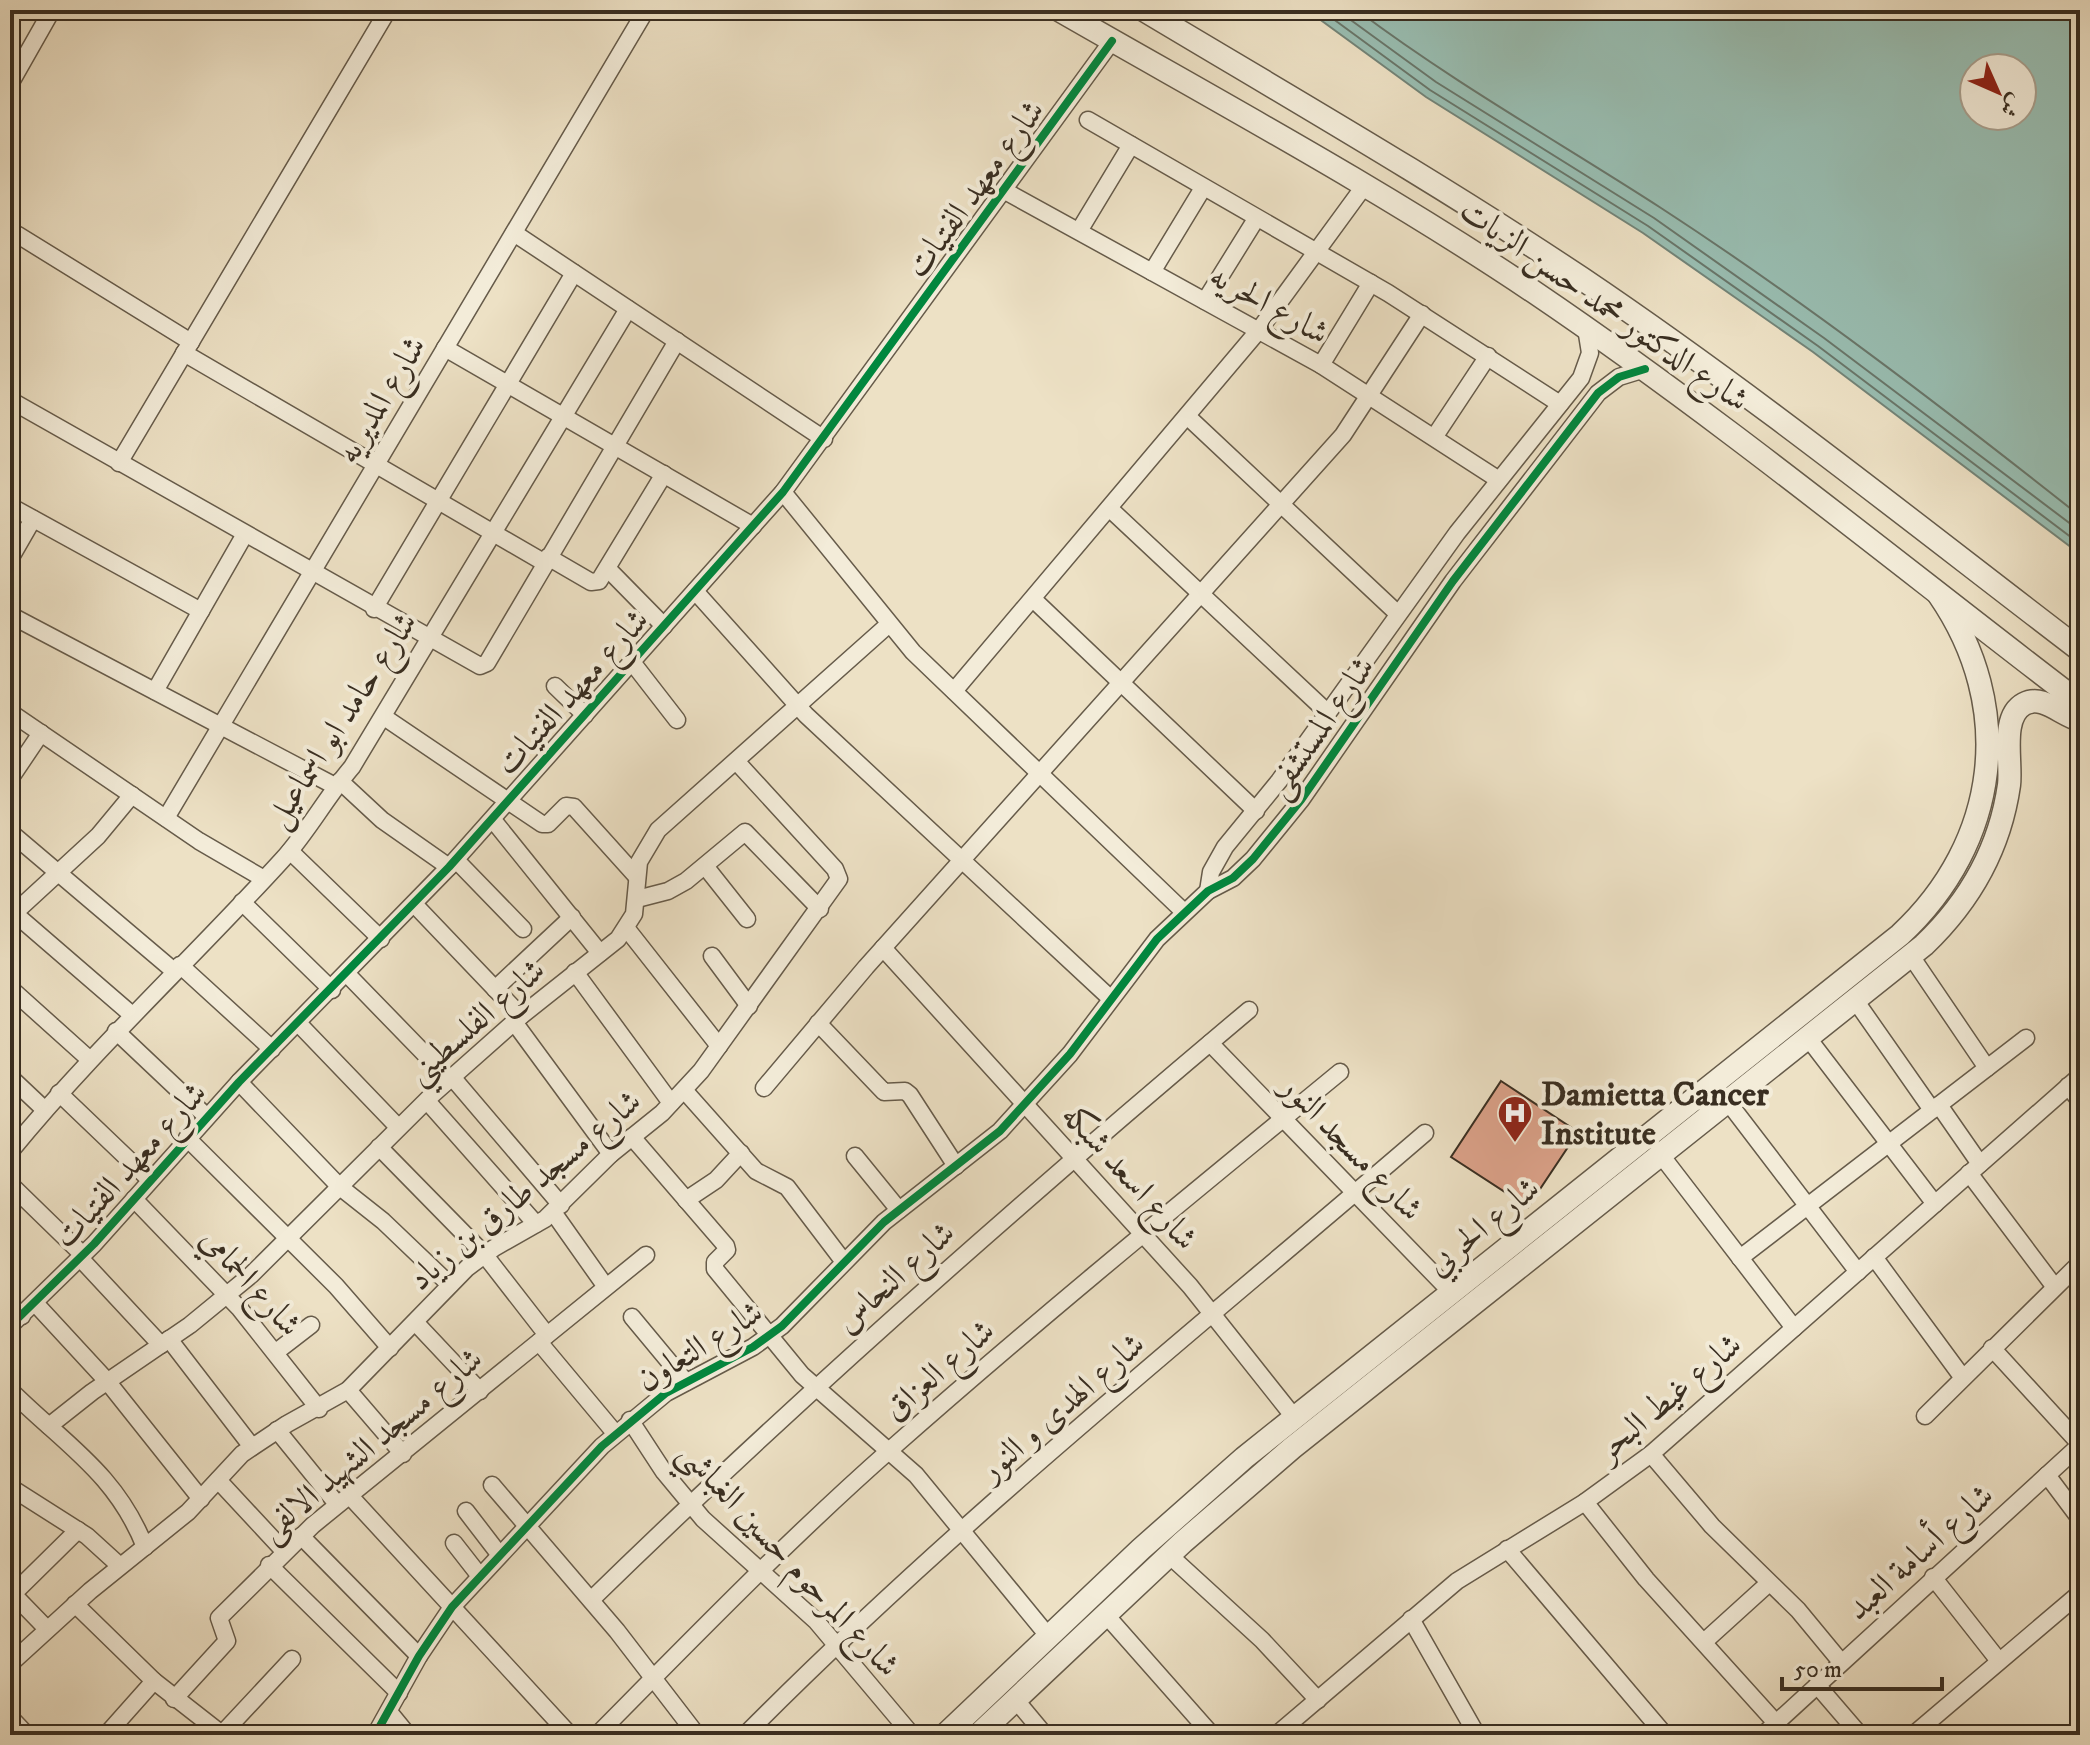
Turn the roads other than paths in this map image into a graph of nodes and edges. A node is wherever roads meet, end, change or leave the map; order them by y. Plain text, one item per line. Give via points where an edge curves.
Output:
1 (52, 10) edge
2 (388, 10) edge
3 (646, 10) edge
4 (1059, 10) edge
5 (1144, 10) edge
6 (1112, 41) junction
7 (10, 84) edge
8 (1088, 120) dead end
9 (1131, 145) junction
10 (1365, 185) junction
11 (1203, 188) junction
12 (1005, 191) junction
13 (1256, 219) junction
14 (1079, 231) junction
15 (514, 233) junction
16 (18, 235) dead end
17 (1317, 254) junction
18 (1152, 272) junction
19 (574, 273) junction
20 (1371, 283) junction
21 (1205, 301) junction
22 (628, 309) junction
23 (1422, 314) junction
24 (1586, 328) junction
25 (1259, 330) junction
26 (677, 341) junction
27 (188, 347) junction
28 (445, 348) junction
29 (1488, 356) junction
30 (1321, 365) junction
31 (1645, 369) junction
32 (507, 384) junction
33 (1371, 396) junction
34 (10, 400) edge
35 (1560, 404) junction
36 (1187, 416) junction
37 (564, 417) junction
38 (1435, 436) junction
39 (824, 439) junction
40 (613, 445) junction
41 (1516, 458) junction
42 (119, 463) junction
43 (376, 465) junction
44 (1537, 472) junction
45 (664, 474) junction
46 (1499, 480) junction
47 (783, 492) junction
48 (438, 500) junction
49 (1281, 504) junction
50 (10, 506) edge
51 (1109, 508) junction
52 (33, 519) junction
53 (753, 526) junction
54 (494, 533) junction
55 (245, 534) junction
56 (10, 559) edge
57 (547, 560) junction
58 (608, 569) junction
59 (312, 573) junction
60 (695, 591) junction
61 (1201, 594) junction
62 (1939, 595) junction
63 (1033, 599) junction
64 (374, 609) junction
65 (201, 611) junction
66 (1397, 613) junction
67 (10, 615) edge
68 (888, 625) junction
69 (664, 626) junction
70 (429, 640) junction
71 (2080, 650) edge
72 (632, 662) junction
73 (1121, 683) junction
74 (555, 686) dead end
75 (155, 691) junction
76 (954, 691) junction
77 (2080, 703) edge
78 (798, 706) junction
79 (10, 712) edge
80 (1327, 712) junction
81 (585, 715) junction
82 (384, 717) junction
83 (677, 720) dead end
84 (2080, 720) edge
85 (221, 726) junction
86 (41, 733) junction
87 (736, 761) junction
88 (1040, 773) junction
89 (10, 779) edge
90 (337, 784) junction
91 (132, 795) junction
92 (509, 801) junction
93 (1256, 811) junction
94 (166, 818) junction
95 (493, 820) junction
96 (10, 832) edge
97 (290, 851) junction
98 (1962, 855) junction
99 (962, 861) junction
100 (453, 864) junction
101 (705, 866) junction
102 (1984, 866) junction
103 (56, 872) junction
104 (637, 877) junction
105 (264, 879) junction
106 (1208, 891) junction
107 (637, 899) junction
108 (242, 902) junction
109 (414, 904) junction
110 (820, 909) junction
111 (1184, 912) junction
112 (12, 915) edge
113 (572, 917) junction
114 (747, 919) dead end
115 (523, 929) dead end
116 (627, 929) junction
117 (381, 939) junction
118 (883, 948) junction
119 (600, 953) junction
120 (712, 956) dead end
121 (1911, 956) junction
122 (177, 968) junction
123 (575, 972) junction
124 (347, 974) junction
125 (10, 988) edge
126 (495, 989) junction
127 (332, 990) junction
128 (1110, 998) junction
129 (1855, 1000) junction
130 (749, 1006) junction
131 (1249, 1010) dead end
132 (131, 1014) junction
133 (518, 1019) junction
134 (298, 1023) junction
135 (818, 1023) junction
136 (116, 1031) junction
137 (1808, 1038) junction
138 (2026, 1038) dead end
139 (1210, 1043) junction
140 (719, 1046) junction
141 (272, 1049) junction
142 (89, 1059) junction
143 (1987, 1068) junction
144 (1340, 1072) dead end
145 (10, 1077) edge
146 (451, 1078) junction
147 (2074, 1081) edge
148 (239, 1082) junction
149 (764, 1088) dead end
150 (684, 1090) junction
151 (59, 1093) junction
152 (427, 1101) junction
153 (2080, 1101) edge
154 (1728, 1102) junction
155 (671, 1103) junction
156 (1025, 1105) junction
157 (1935, 1108) junction
158 (45, 1110) junction
159 (206, 1116) junction
160 (1284, 1119) junction
161 (398, 1127) junction
162 (1425, 1133) dead end
163 (632, 1137) junction
164 (187, 1138) junction
165 (1888, 1144) junction
166 (379, 1147) junction
167 (10, 1152) edge
168 (741, 1153) junction
169 (611, 1154) junction
170 (1661, 1155) junction
171 (855, 1156) dead end
172 (1072, 1157) junction
173 (956, 1166) junction
174 (1974, 1169) junction
175 (150, 1180) junction
176 (10, 1184) edge
177 (340, 1187) junction
178 (1356, 1193) junction
179 (134, 1199) junction
180 (686, 1200) junction
181 (1935, 1204) junction
182 (1807, 1206) junction
183 (557, 1208) junction
184 (899, 1210) junction
185 (536, 1224) junction
186 (1143, 1233) junction
187 (288, 1241) junction
188 (484, 1254) junction
189 (646, 1255) dead end
190 (82, 1256) junction
191 (1874, 1257) junction
192 (1740, 1258) junction
193 (844, 1262) junction
194 (2080, 1263) edge
195 (1858, 1272) junction
196 (450, 1285) junction
197 (2054, 1286) junction
198 (606, 1287) junction
199 (1452, 1293) junction
200 (227, 1295) junction
201 (35, 1303) junction
202 (1214, 1314) junction
203 (14, 1316) edge
204 (632, 1317) dead end
205 (415, 1322) junction
206 (311, 1325) dead end
207 (1794, 1328) junction
208 (769, 1336) junction
209 (543, 1339) junction
210 (165, 1342) junction
211 (390, 1348) junction
212 (1992, 1348) junction
213 (276, 1352) junction
214 (1963, 1378) junction
215 (107, 1381) junction
216 (686, 1382) junction
217 (815, 1388) junction
218 (10, 1390) edge
219 (348, 1390) junction
220 (480, 1391) junction
221 (319, 1409) junction
222 (1925, 1416) dead end
223 (1294, 1417) junction
224 (630, 1420) junction
225 (49, 1426) junction
226 (277, 1430) junction
227 (615, 1433) junction
228 (2080, 1444) edge
229 (252, 1447) junction
230 (890, 1450) junction
231 (403, 1454) junction
232 (1651, 1454) junction
233 (2047, 1475) junction
234 (218, 1480) junction
235 (492, 1485) dead end
236 (13, 1493) edge
237 (201, 1499) junction
238 (343, 1500) junction
239 (1585, 1502) junction
240 (690, 1504) junction
241 (466, 1511) dead end
242 (2080, 1519) edge
243 (528, 1527) junction
244 (78, 1530) junction
245 (960, 1531) junction
246 (301, 1536) junction
247 (454, 1543) dead end
248 (145, 1547) junction
249 (1507, 1549) junction
250 (284, 1551) junction
251 (499, 1554) junction
252 (1169, 1555) junction
253 (269, 1565) junction
254 (120, 1566) junction
255 (760, 1572) junction
256 (479, 1575) junction
257 (1933, 1577) junction
258 (1769, 1583) junction
259 (2080, 1593) edge
260 (12, 1596) edge
261 (591, 1600) junction
262 (75, 1604) junction
263 (452, 1607) junction
264 (1106, 1615) junction
265 (1411, 1619) junction
266 (47, 1629) junction
267 (1049, 1637) junction
268 (1705, 1641) junction
269 (836, 1643) junction
270 (419, 1656) junction
271 (292, 1659) dead end
272 (11, 1660) edge
273 (1999, 1661) junction
274 (1841, 1662) junction
275 (1024, 1675) junction
276 (653, 1678) junction
277 (154, 1681) junction
278 (1817, 1685) junction
279 (399, 1693) junction
280 (174, 1699) junction
281 (1015, 1699) junction
282 (1318, 1700) junction
283 (390, 1713) junction
284 (10, 1717) edge
285 (1776, 1723) junction
286 (213, 1732) edge
287 (27, 1735) edge
288 (106, 1735) edge
289 (375, 1735) edge
290 (408, 1735) edge
291 (570, 1735) edge
292 (597, 1735) edge
293 (697, 1735) edge
294 (745, 1735) edge
295 (912, 1735) edge
296 (945, 1735) edge
297 (978, 1735) edge
298 (1045, 1735) edge
299 (1212, 1735) edge
300 (1276, 1735) edge
301 (1477, 1735) edge
302 (1665, 1735) edge
303 (1763, 1735) edge
304 (1860, 1735) edge
305 (1913, 1735) edge

1 - 7 street
2 - 27 street
3 - 15 street, شارع المديريه
4 - 6 street, شارع الدكتور محمد حسن الزيات
5 - 71 street, شارع الدكتور محمد حسن الزيات via 1434,183 1583,280 1738,390
6 - 10 street, شارع الدكتور محمد حسن الزيات
6 - 12 street, شارع معهد الفتيات
8 - 9 street
9 - 11 street
9 - 14 street
10 - 17 street
10 - 24 street, شارع الدكتور محمد حسن الزيات
11 - 13 street
11 - 18 street
12 - 14 street, شارع الحريه
12 - 39 street, شارع معهد الفتيات
13 - 17 street
13 - 21 street
14 - 18 street, شارع الحريه
15 - 19 street
15 - 28 street, شارع المديريه
16 - 27 street
17 - 20 street
17 - 25 street
18 - 21 street, شارع الحريه
19 - 22 street
19 - 32 street
20 - 23 street
20 - 30 street
21 - 25 street, شارع الحريه
22 - 26 street
22 - 37 street, شارع حامد ابو اسماعيل
23 - 29 street
23 - 33 street
24 - 31 street, شارع الدكتور محمد حسن الزيات
24 - 35 street, شارع المستشفى via 1586,370
25 - 30 street, شارع الحريه
25 - 36 street
26 - 39 street
26 - 40 street
27 - 42 street
27 - 43 street
28 - 32 street
28 - 43 street, شارع المديريه
29 - 35 street
29 - 38 street
30 - 33 street, شارع الحريه
31 - 44 street, شارع المستشفى via 1605,387
31 - 62 street, شارع الدكتور محمد حسن الزيات
32 - 37 street
32 - 48 street
33 - 38 street, شارع الحريه
33 - 49 street
34 - 42 street
35 - 41 street, شارع المستشفى
36 - 49 street
36 - 51 street
37 - 40 street
37 - 54 street, شارع حامد ابو اسماعيل
38 - 46 street, شارع الحريه
39 - 47 street, شارع معهد الفتيات
40 - 45 street
40 - 57 street
41 - 44 street
41 - 46 street, شارع المستشفى
42 - 55 street
43 - 48 street
43 - 59 street, شارع المديريه
44 - 106 street, شارع المستشفى via 1426,618 1278,830 1241,872
45 - 53 street
45 - 58 street
46 - 66 street, شارع المستشفى
47 - 53 street, شارع معهد الفتيات
47 - 68 street
48 - 54 street
48 - 64 street
49 - 61 street
49 - 66 street
50 - 52 street
51 - 61 street
51 - 63 street
52 - 56 street
52 - 65 street
53 - 60 street, شارع معهد الفتيات
54 - 57 street
54 - 70 street, شارع حامد ابو اسماعيل
55 - 59 street
55 - 65 street
57 - 58 street via 591,582 601,580
57 - 70 street via 483,665 472,665
58 - 69 street
59 - 64 street
59 - 85 street, شارع المديريه
60 - 69 street, شارع معهد الفتيات
60 - 78 street
61 - 73 street
61 - 80 street
62 - 77 street, شارع الدكتور محمد حسن الزيات
62 - 98 street, شارع الحربي via 1973,659 1986,712 1984,785
63 - 73 street
63 - 76 street
64 - 70 street
65 - 75 street
66 - 80 street, شارع المستشفى
67 - 75 street
68 - 76 street
68 - 78 street, شارع الفلسطيني
69 - 72 street, شارع معهد الفتيات
70 - 82 street, شارع حامد ابو اسماعيل
72 - 81 street, شارع معهد الفتيات
72 - 83 street
73 - 88 street
73 - 93 street
74 - 81 street
75 - 85 street
76 - 88 street
78 - 87 street, شارع الفلسطيني
78 - 99 street
79 - 86 street
80 - 93 street, شارع المستشفى
81 - 92 street, شارع معهد الفتيات
82 - 90 street, شارع حامد ابو اسماعيل
82 - 92 street
84 - 102 street, شارع الحربي via 2044,702 2028,702 2015,711 2009,726 2006,801
85 - 90 street
85 - 94 street, شارع المديريه
86 - 89 street
86 - 91 street
87 - 104 street, شارع الفلسطيني via 653,836
87 - 110 street, شارع مسجد طارق بن زياد via 838,874 838,884
88 - 99 street
88 - 111 street
90 - 97 street, شارع حامد ابو اسماعيل
90 - 100 street via 382,820
91 - 94 street
91 - 103 street via 98,836
92 - 95 street, شارع معهد الفتيات
92 - 104 street via 545,824 566,806 574,807
93 - 106 street, شارع المستشفى via 1220,855
94 - 105 street
95 - 100 street, شارع معهد الفتيات
95 - 113 street
96 - 103 street
97 - 105 street, شارع حامد ابو اسماعيل
97 - 117 street
98 - 102 street
98 - 199 street, شارع الحربي via 1929,906 1900,935
99 - 118 street
99 - 128 street
100 - 109 street, شارع معهد الفتيات
100 - 115 street
101 - 107 street via 677,886
101 - 110 street via 741,833 749,833
101 - 114 street
102 - 121 street, شارع الحربي via 1947,921
103 - 112 street
103 - 122 street
104 - 107 street, شارع الفلسطيني
105 - 108 street, شارع حامد ابو اسماعيل
106 - 111 street, شارع المستشفى
107 - 116 street, شارع الفلسطيني
108 - 122 street, شارع حامد ابو اسماعيل
108 - 127 street
109 - 117 street, شارع معهد الفتيات
109 - 126 street
110 - 130 street, شارع مسجد طارق بن زياد
111 - 128 street, شارع المستشفى
112 - 132 street
113 - 119 street
113 - 126 street
116 - 119 street, شارع الفلسطيني
116 - 140 street
117 - 124 street, شارع معهد الفتيات
118 - 135 street
118 - 156 street, شارع اسعد شبكه
119 - 123 street, شارع الفلسطيني
120 - 130 street
121 - 129 street, شارع الحربي
121 - 143 street
122 - 132 street, شارع حامد ابو اسماعيل
122 - 141 street
123 - 133 street, شارع الفلسطيني
123 - 155 street
124 - 127 street, شارع معهد الفتيات
124 - 146 street
125 - 142 street
126 - 133 street
127 - 134 street, شارع معهد الفتيات
128 - 156 street, شارع المستشفى
129 - 137 street, شارع الحربي
129 - 157 street
130 - 140 street, شارع مسجد طارق بن زياد
131 - 139 street, شارع النحاس
132 - 136 street, شارع حامد ابو اسماعيل
133 - 146 street, شارع الفلسطيني
133 - 169 street
134 - 141 street, شارع معهد الفتيات
134 - 161 street
135 - 149 street
135 - 173 street via 884,1092 910,1095
136 - 142 street, شارع حامد ابو اسماعيل
136 - 159 street
137 - 154 street, شارع الحربي
137 - 165 street
138 - 143 street
139 - 160 street, شارع مسجد النور
139 - 172 street, شارع النحاس
140 - 150 street, شارع مسجد طارق بن زياد
141 - 148 street, شارع معهد الفتيات
142 - 151 street, شارع حامد ابو اسماعيل
143 - 157 street
144 - 160 street, شارع العزاق
145 - 158 street
146 - 152 street, شارع الفلسطيني
146 - 183 street
147 - 153 street
147 - 174 street, شارع غيط البحر
148 - 159 street, شارع معهد الفتيات
148 - 177 street
150 - 155 street, شارع مسجد طارق بن زياد
150 - 168 street
151 - 158 street, شارع حامد ابو اسماعيل
151 - 175 street
152 - 161 street, شارع الفلسطيني
152 - 185 street
154 - 170 street, شارع الحربي
154 - 182 street
155 - 163 street, شارع مسجد طارق بن زياد
156 - 172 street, شارع اسعد شبكه
156 - 173 street, شارع التعاون
157 - 165 street
157 - 174 street
158 - 167 street, شارع حامد ابو اسماعيل
159 - 164 street, شارع معهد الفتيات
160 - 178 street, شارع مسجد النور
160 - 186 street, شارع العزاق
161 - 166 street, شارع الفلسطيني
162 - 178 street, شارع الهدى و النور
163 - 169 street, شارع مسجد طارق بن زياد
163 - 180 street
164 - 175 street, شارع معهد الفتيات
164 - 187 street
165 - 181 street
165 - 182 street
166 - 177 street, شارع الفلسطيني
166 - 188 street
168 - 180 street via 716,1180
168 - 193 street via 756,1171 787,1187
169 - 183 street, شارع مسجد طارق بن زياد
170 - 192 street
170 - 252 street, شارع الحربي via 1311,1432
171 - 184 street
172 - 186 street, شارع اسعد شبكه
172 - 217 street, شارع النحاس
173 - 184 street, شارع التعاون
174 - 181 street, شارع غيط البحر
174 - 197 street
175 - 179 street, شارع معهد الفتيات
176 - 190 street
177 - 187 street, شارع الفلسطيني
177 - 196 street
178 - 199 street, شارع مسجد النور
178 - 202 street, شارع الهدى و النور
179 - 190 street, شارع معهد الفتيات
179 - 200 street, شارع الحمامي
180 - 208 street via 726,1246 714,1267
181 - 191 street, شارع غيط البحر
182 - 192 street
182 - 195 street
183 - 185 street, شارع مسجد طارق بن زياد
183 - 198 street
184 - 193 street, شارع التعاون
185 - 188 street, شارع مسجد طارق بن زياد
186 - 202 street, شارع اسعد شبكه
186 - 230 street, شارع العزاق
187 - 200 street, شارع الفلسطيني
187 - 211 street
188 - 196 street, شارع مسجد طارق بن زياد
188 - 209 street
189 - 198 street, شارع مسجد الشهيد الالفى
190 - 201 street, شارع معهد الفتيات
190 - 210 street
191 - 195 street, شارع غيط البحر
191 - 214 street
192 - 207 street
193 - 208 street, شارع التعاون
194 - 197 street
195 - 207 street, شارع غيط البحر
196 - 205 street, شارع مسجد طارق بن زياد
197 - 212 street
198 - 209 street, شارع مسجد الشهيد الالفى
199 - 223 street, شارع الحربي
200 - 210 street, شارع الفلسطيني
200 - 213 street, شارع الحمامي
201 - 203 street, شارع معهد الفتيات
201 - 215 street
202 - 223 street, شارع اسعد شبكه
202 - 245 street, شارع الهدى و النور
204 - 216 street
205 - 211 street, شارع مسجد طارق بن زياد
205 - 220 street
206 - 213 street
207 - 232 street, شارع غيط البحر
208 - 216 street, شارع التعاون
208 - 217 street
209 - 220 street, شارع مسجد الشهيد الالفى
209 - 227 street
210 - 215 street, شارع الفلسطيني
210 - 229 street
211 - 219 street, شارع مسجد طارق بن زياد
212 - 214 street
212 - 228 street
213 - 221 street, شارع الحمامي
214 - 222 street
215 - 225 street, شارع الفلسطيني
215 - 237 street
216 - 224 street, شارع التعاون
217 - 230 street
217 - 240 street, شارع النحاس
218 - 225 street
219 - 221 street, شارع مسجد طارق بن زياد
219 - 231 street
220 - 231 street, شارع مسجد الشهيد الالفى
221 - 226 street, شارع مسجد طارق بن زياد
223 - 267 street, شارع الحربي
224 - 227 street, شارع التعاون
224 - 240 street, شارع المرحوم حسين الغباشي
225 - 248 street via 110,1483
226 - 229 street, شارع مسجد طارق بن زياد
226 - 238 street
227 - 243 street, شارع التعاون
228 - 233 street, شارع أسامة العبد
229 - 234 street, شارع مسجد طارق بن زياد
230 - 245 street
230 - 255 street, شارع العزاق
231 - 238 street, شارع مسجد الشهيد الالفى
232 - 239 street, شارع غيط البحر
232 - 258 street
233 - 242 street
233 - 257 street, شارع أسامة العبد
234 - 237 street, شارع مسجد طارق بن زياد
234 - 250 street
235 - 243 street
236 - 244 street
237 - 248 street, شارع مسجد طارق بن زياد
238 - 246 street, شارع مسجد الشهيد الالفى
238 - 263 street
239 - 249 street, شارع غيط البحر
239 - 268 street via 1646,1579
240 - 255 street, شارع المرحوم حسين الغباشي
240 - 261 street, شارع النحاس
241 - 251 street
243 - 251 street, شارع التعاون
243 - 261 street
244 - 254 street
244 - 260 street
245 - 267 street
245 - 269 street, شارع الهدى و النور
246 - 250 street, شارع مسجد الشهيد الالفى
246 - 270 street
247 - 256 street
248 - 254 street, شارع مسجد طارق بن زياد
249 - 265 street, شارع غيط البحر
249 - 302 street
250 - 253 street, شارع مسجد الشهيد الالفى
251 - 256 street, شارع التعاون
252 - 264 street, شارع الحربي
252 - 282 street
253 - 279 street
253 - 280 street, شارع مسجد الشهيد الالفى via 219,1618 227,1641
254 - 262 street, شارع مسجد طارق بن زياد
255 - 269 street, شارع المرحوم حسين الغباشي
255 - 276 street, شارع العزاق
256 - 263 street, شارع التعاون
257 - 273 street
257 - 274 street, شارع أسامة العبد
258 - 268 street
258 - 274 street
259 - 273 street
260 - 266 street
261 - 276 street
262 - 266 street, شارع مسجد طارق بن زياد
262 - 277 street
263 - 270 street, شارع التعاون
263 - 291 street
264 - 275 street, شارع الحربي
264 - 299 street
265 - 282 street, شارع غيط البحر
265 - 301 street
266 - 272 street, شارع مسجد طارق بن زياد
267 - 275 street, شارع الحربي
268 - 285 street
269 - 294 street, شارع الهدى و النور
269 - 295 street, شارع المرحوم حسين الغباشي
270 - 279 street, شارع التعاون
271 - 286 street
273 - 305 street
274 - 278 street, شارع أسامة العبد
275 - 281 street, شارع الحربي
275 - 296 street, شارع الحربي
276 - 292 street, شارع العزاق
276 - 293 street
277 - 280 street
277 - 288 street
278 - 285 street, شارع أسامة العبد
278 - 304 street
279 - 283 street, شارع التعاون
280 - 286 street
281 - 297 street, شارع الحربي
281 - 298 street
282 - 300 street, شارع غيط البحر
283 - 289 street, شارع التعاون
283 - 290 street
284 - 287 street
285 - 303 street, شارع أسامة العبد

